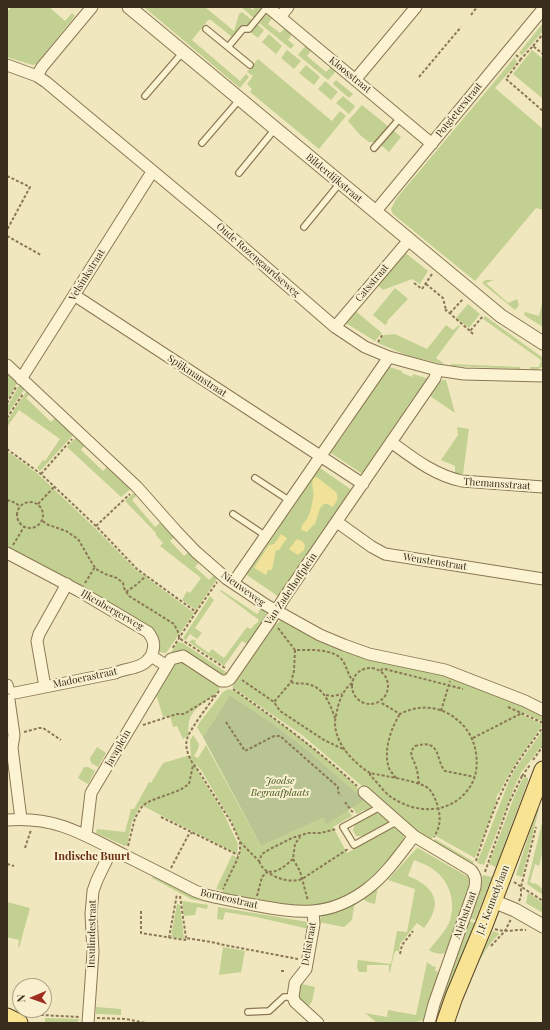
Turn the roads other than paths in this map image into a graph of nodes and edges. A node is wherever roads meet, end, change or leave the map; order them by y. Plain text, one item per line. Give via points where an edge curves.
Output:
1 (92, 7) edge
2 (129, 7) edge
3 (267, 7) edge
4 (288, 7) edge
5 (416, 7) edge
6 (543, 9) edge
7 (280, 17) junction
8 (206, 29) dead end
9 (228, 47) junction
10 (183, 52) junction
11 (7, 65) edge
12 (250, 65) dead end
13 (37, 76) junction
14 (355, 80) junction
15 (145, 96) dead end
16 (240, 99) junction
17 (401, 118) junction
18 (275, 129) junction
19 (202, 144) dead end
20 (432, 144) junction
21 (374, 148) dead end
22 (152, 172) junction
23 (238, 173) dead end
24 (340, 183) junction
25 (375, 212) junction
26 (304, 227) dead end
27 (408, 240) junction
28 (74, 296) junction
29 (335, 327) junction
30 (543, 344) edge
31 (389, 356) junction
32 (7, 365) edge
33 (437, 370) junction
34 (543, 376) edge
35 (25, 382) junction
36 (391, 442) junction
37 (321, 457) junction
38 (255, 478) dead end
39 (363, 484) junction
40 (543, 487) edge
41 (290, 501) junction
42 (233, 514) dead end
43 (337, 522) junction
44 (266, 536) junction
45 (8, 553) edge
46 (543, 579) edge
47 (233, 583) junction
48 (67, 584) junction
49 (276, 611) junction
50 (151, 656) junction
51 (164, 664) junction
52 (45, 687) junction
53 (9, 692) edge
54 (543, 710) edge
55 (541, 773) edge
56 (364, 792) road end
57 (380, 807) junction
58 (21, 819) junction
59 (7, 820) edge
60 (396, 822) junction
61 (86, 835) junction
62 (414, 836) junction
63 (112, 848) junction
64 (493, 901) junction
65 (310, 912) junction
66 (543, 926) edge
67 (293, 997) junction
68 (248, 1012) dead end
69 (88, 1020) edge
70 (318, 1023) edge
71 (429, 1023) edge
72 (446, 1023) edge

1 - 13 street via 42,66
2 - 10 street, Bilderdijkstraat
3 - 7 street, Kloosstraat
3 - 9 lane via 249,30 243,29
4 - 7 street
5 - 14 street
6 - 20 street, Potgieterstraat
7 - 14 street, Kloosstraat
8 - 9 lane
9 - 12 lane
10 - 15 lane
10 - 16 street, Bilderdijkstraat
11 - 13 street, Oude Rozengaardseweg
13 - 22 street, Oude Rozengaardseweg
14 - 17 street, Kloosstraat
16 - 18 street, Bilderdijkstraat
16 - 19 lane
17 - 20 street, Kloosstraat
17 - 21 lane
18 - 23 lane
18 - 24 street, Bilderdijkstraat
20 - 25 street, Potgieterstraat
22 - 28 street, Velsinkstraat
22 - 29 street, Oude Rozengaardseweg
24 - 25 street, Bilderdijkstraat
24 - 26 lane
25 - 27 street, Bilderdijkstraat
27 - 29 street, Catsstraat
27 - 30 street, Bilderdijkstraat via 501,316
28 - 35 street, Velsinkstraat
28 - 37 street, Spijkmanstraat
29 - 31 street, Oude Rozengaardseweg via 365,347
31 - 33 street, Oude Rozengaardseweg
31 - 37 street
32 - 35 street, Nieuweweg
33 - 34 street, Oude Rozengaardseweg via 464,374
33 - 36 street, Van Zadelhoffplein via 435,378
35 - 47 street, Nieuweweg via 137,487 176,531
36 - 39 street, Van Zadelhoffplein
36 - 40 street, Themansstraat via 433,471 453,480
37 - 39 street
37 - 41 street
38 - 41 lane
39 - 43 street, Van Zadelhoffplein
41 - 44 street
42 - 44 lane
43 - 46 street, Weustenstraat via 386,554
43 - 49 street, Van Zadelhoffplein
44 - 47 street
45 - 48 street, IJkenbergerweg
47 - 49 street, Nieuweweg
48 - 50 street, IJkenbergerweg via 148,632 154,643
48 - 52 street via 37,641
49 - 51 street, Van Zadelhoffplein via 230,679 226,681 221,681 183,656
49 - 54 street, Nieuweweg via 320,635 369,654 445,670
50 - 51 street
50 - 52 street, Madoerastraat via 140,667
51 - 61 street, Javaplein via 91,793
52 - 53 street, Madoerastraat
53 - 58 street via 14,735 12,748
55 - 64 main road, J.F. Kennedylaan
56 - 57 street
57 - 60 street
57 - 60 lane via 343,827 354,845
58 - 59 street, Borneostraat
58 - 61 street, Borneostraat via 57,824
60 - 62 street
61 - 63 street, Borneostraat
62 - 65 street, Borneostraat via 367,889 340,904
62 - 71 street, Atjehstraat via 474,875 475,886
63 - 65 street, Borneostraat via 195,891 283,911
63 - 69 street, Insulindestraat via 93,891 93,952
64 - 66 street
64 - 72 main road, J.F. Kennedylaan
65 - 67 street, Delistraat via 314,924 306,969 295,985
67 - 68 lane via 284,997 269,1011
67 - 70 street via 295,1002

